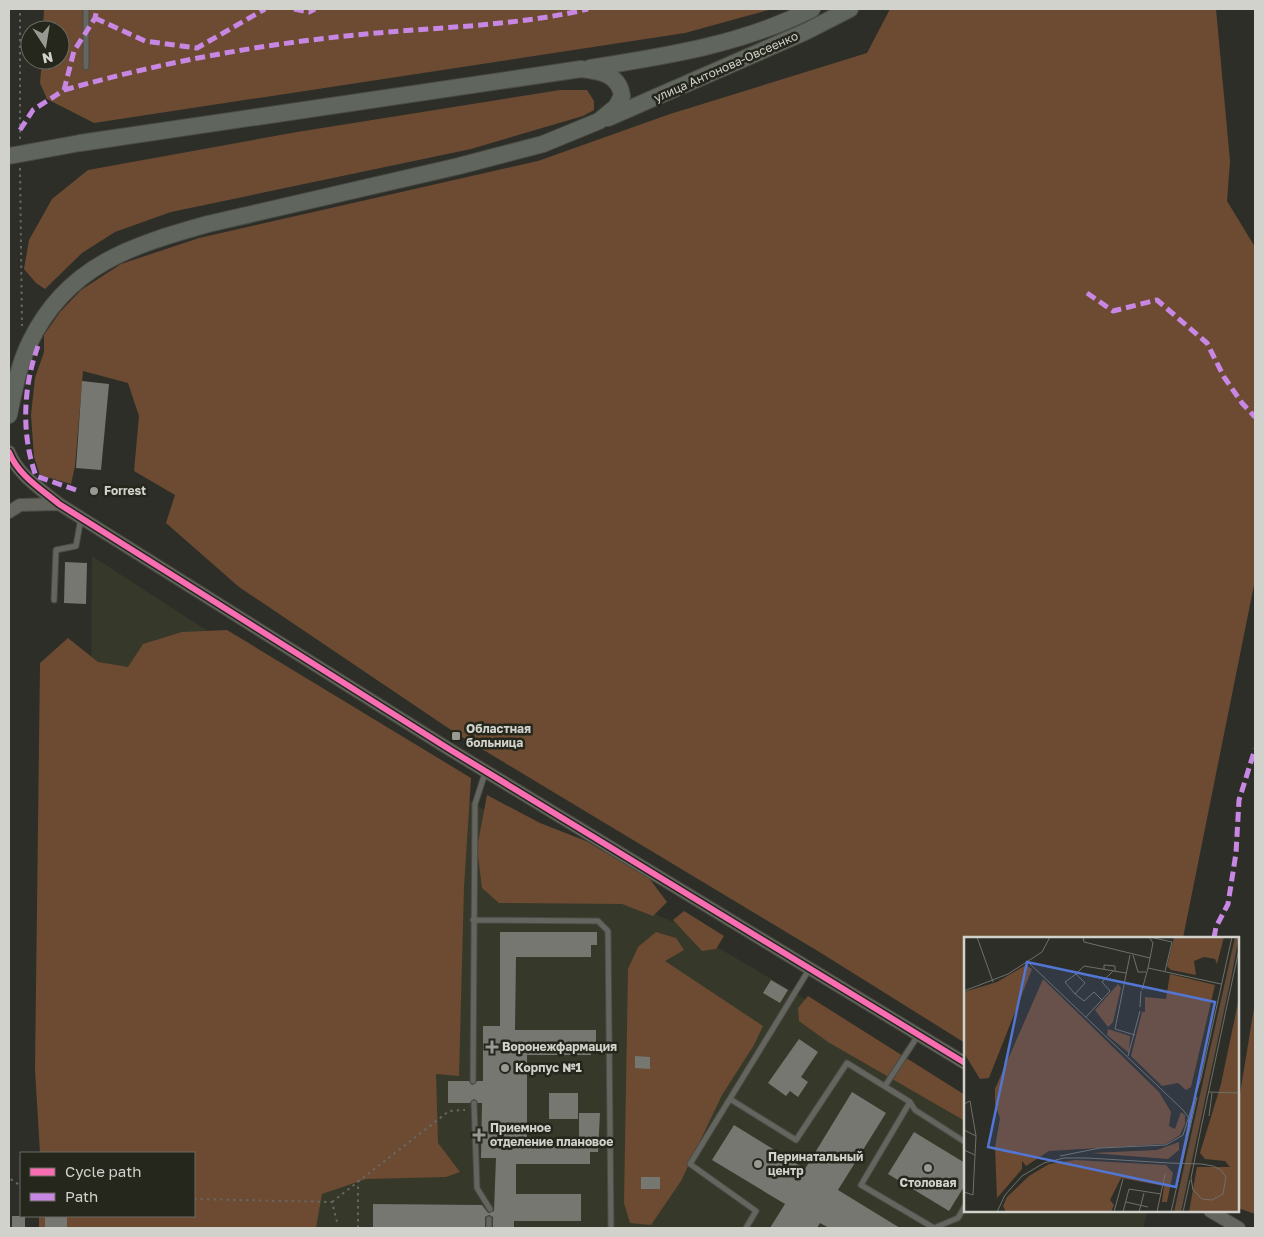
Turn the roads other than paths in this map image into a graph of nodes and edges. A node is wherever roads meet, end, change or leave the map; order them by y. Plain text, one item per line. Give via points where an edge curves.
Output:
1 (86, 9) edge
2 (812, 9) edge
3 (850, 9) edge
4 (86, 67) dead end
5 (581, 69) junction
6 (599, 122) junction
7 (15, 158) edge
8 (9, 415) edge
9 (9, 452) edge
10 (59, 504) junction
11 (9, 512) edge
12 (81, 518) junction
13 (54, 600) dead end
14 (486, 771) junction
15 (473, 920) junction
16 (810, 968) junction
17 (919, 1034) junction
18 (964, 1062) edge
19 (473, 1081) dead end
20 (885, 1086) junction
21 (730, 1099) junction
22 (910, 1102) junction
23 (474, 1104) dead end
24 (964, 1141) edge
25 (964, 1208) edge
26 (490, 1209) dead end
27 (1212, 1212) edge
28 (489, 1219) dead end
29 (489, 1228) edge
30 (611, 1228) edge
31 (746, 1228) edge
32 (934, 1228) edge
33 (1238, 1228) edge

1 - 4 lane
2 - 5 highway, улица Антонова-Овсеенко via 757,33 719,44
3 - 6 highway, улица Антонова-Овсеенко
5 - 6 highway via 607,75 621,88 621,101
5 - 7 highway, улица Антонова-Овсеенко, bridge via 80,143
6 - 8 highway, улица Антонова-Овсеенко via 543,144 208,224 123,251 84,274 45,314 30,342 17,378
9 - 10 street via 29,480
10 - 11 street via 20,505
10 - 12 street
12 - 13 lane via 76,546 56,550
12 - 14 street
14 - 15 lane via 475,804
14 - 16 street
15 - 19 lane
15 - 30 lane via 598,920 608,931
16 - 17 street
16 - 21 lane
17 - 18 street
17 - 20 lane
20 - 21 lane via 847,1063 796,1140
20 - 22 lane
21 - 31 lane via 690,1164 756,1211
22 - 24 lane via 915,1110
22 - 32 lane via 861,1185
23 - 26 lane via 477,1188
25 - 32 lane via 958,1218
27 - 33 street
28 - 29 lane

